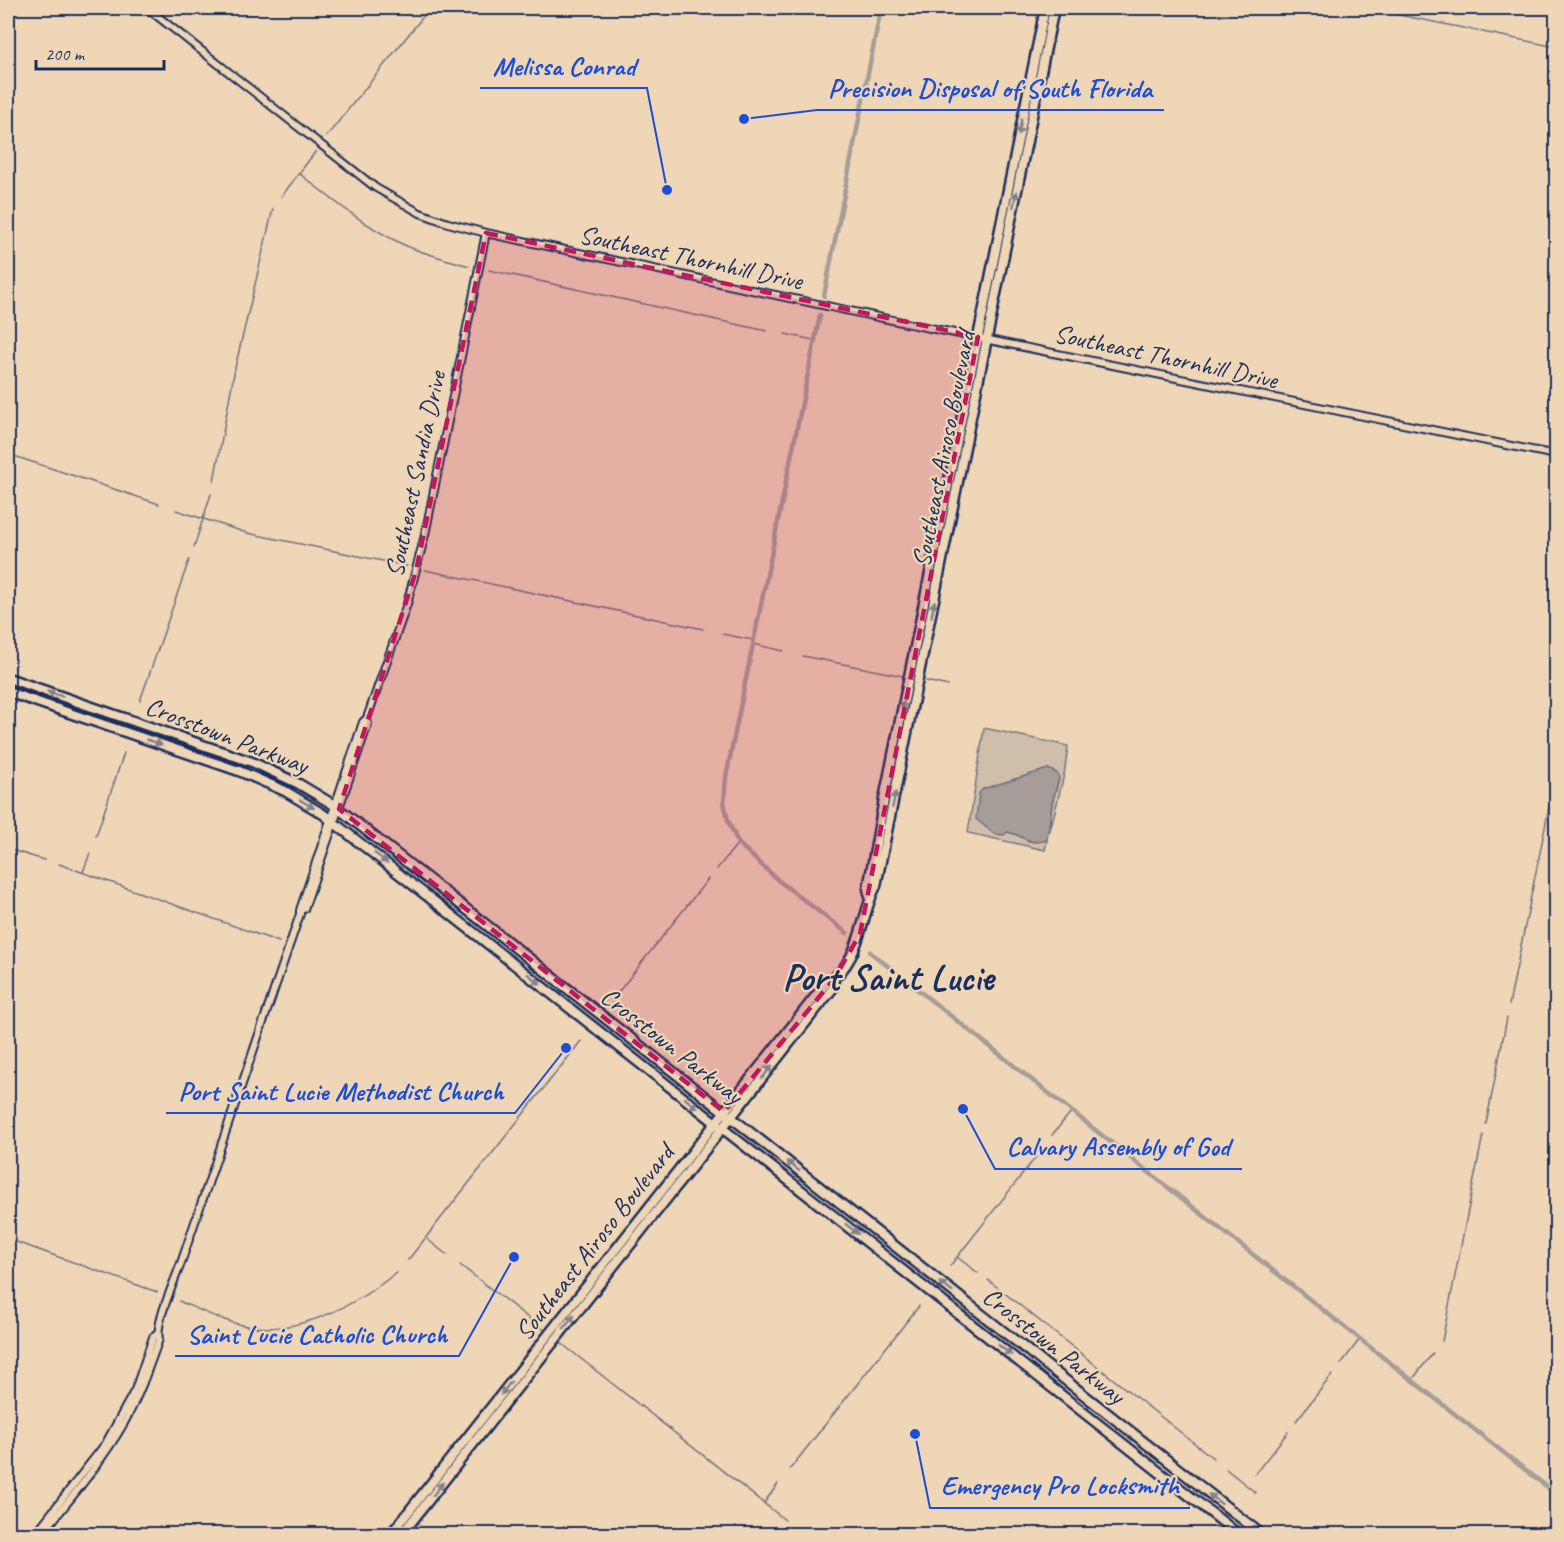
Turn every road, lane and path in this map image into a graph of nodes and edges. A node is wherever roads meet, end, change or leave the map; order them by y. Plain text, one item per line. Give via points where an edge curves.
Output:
1 (147, 8) edge
2 (1049, 10) edge
3 (486, 233) junction
4 (982, 338) junction
5 (1557, 455) edge
6 (8, 678) edge
7 (8, 692) edge
8 (336, 807) junction
9 (332, 820) junction
10 (728, 1115) junction
11 (719, 1125) junction
12 (158, 1332) junction
13 (35, 1534) edge
14 (42, 1534) edge
15 (391, 1534) edge
16 (402, 1534) edge
17 (1238, 1534) edge
18 (1261, 1534) edge

1 - 3 street, Southeast Thornhill Drive via 376,188 420,213
2 - 4 main road, Southeast Airoso Boulevard
3 - 4 street, Southeast Thornhill Drive
3 - 8 street, Southeast Sandia Drive via 423,544 407,604
4 - 5 street, Southeast Thornhill Drive
4 - 10 main road, Southeast Airoso Boulevard via 884,799 868,889 870,897 860,934 834,979 826,983
8 -> 6 main road, Crosstown Parkway via 252,762
7 -> 9 main road, Crosstown Parkway via 244,773 296,797
8 - 9 street, Southeast Sandia Drive
8 - 10 main road, Crosstown Parkway
9 -> 11 main road, Crosstown Parkway
9 - 12 street, Southeast Sandia Drive
10 - 11 main road, Southeast Airoso Boulevard
18 -> 10 main road, Crosstown Parkway
11 -> 15 main road, Southeast Airoso Boulevard
16 -> 11 main road, Southeast Airoso Boulevard
11 -> 17 main road, Crosstown Parkway
12 - 13 street, Southeast Sandia Drive via 127,1407 106,1443
12 - 14 street, Southeast Sandia Drive via 153,1357 124,1422 91,1473

